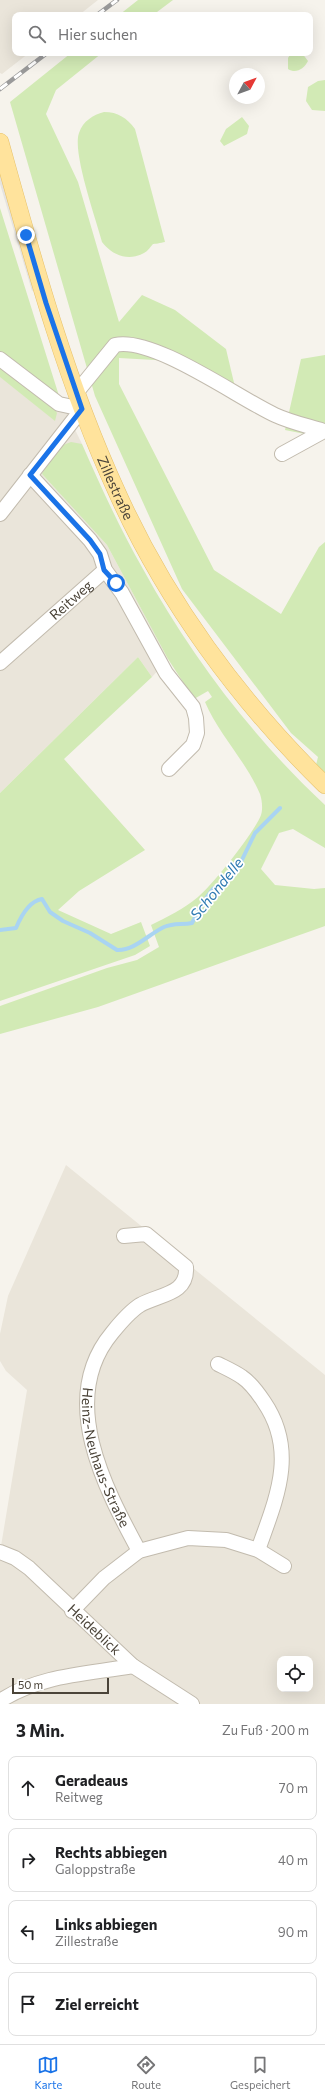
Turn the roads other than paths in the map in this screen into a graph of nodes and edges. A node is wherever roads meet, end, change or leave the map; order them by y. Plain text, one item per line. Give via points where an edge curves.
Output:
1 (0, 142) edge
2 (0, 359) edge
3 (79, 401) junction
4 (282, 454) dead end
5 (30, 475) junction
6 (0, 514) edge
7 (104, 570) junction
8 (0, 663) edge
9 (169, 769) dead end
10 (325, 785) edge
11 (124, 1236) dead end
12 (218, 1364) dead end
13 (139, 1550) junction
14 (258, 1550) junction
15 (0, 1552) edge
16 (284, 1566) dead end
17 (72, 1611) junction
18 (133, 1666) junction
19 (0, 1701) edge
20 (192, 1704) edge

1 - 3 main road, Zillestraße via 46,303
2 - 3 street via 59,404
3 - 4 street via 115,345 125,342 162,354 275,415 324,431
3 - 5 street
3 - 10 main road, Zillestraße via 116,491 146,552 181,608 250,705
5 - 6 street
5 - 7 street, Reitweg via 90,540 100,554
7 - 8 street, Reitweg
7 - 9 street via 122,593 166,673 193,707 197,733 193,745
11 - 13 street, Heinz-Neuhaus-Straße via 146,1234 186,1267 187,1277 179,1288 139,1306 123,1320 99,1351 87,1398 91,1439 103,1479
12 - 14 street via 243,1377 258,1392 279,1431 283,1455 281,1477
13 - 14 street via 188,1538 226,1540
13 - 17 street via 104,1578
14 - 16 street
15 - 17 street, Heideblick via 29,1568
17 - 18 street, Heideblick
18 - 19 street via 37,1682 16,1690
18 - 20 street, Heideblick

